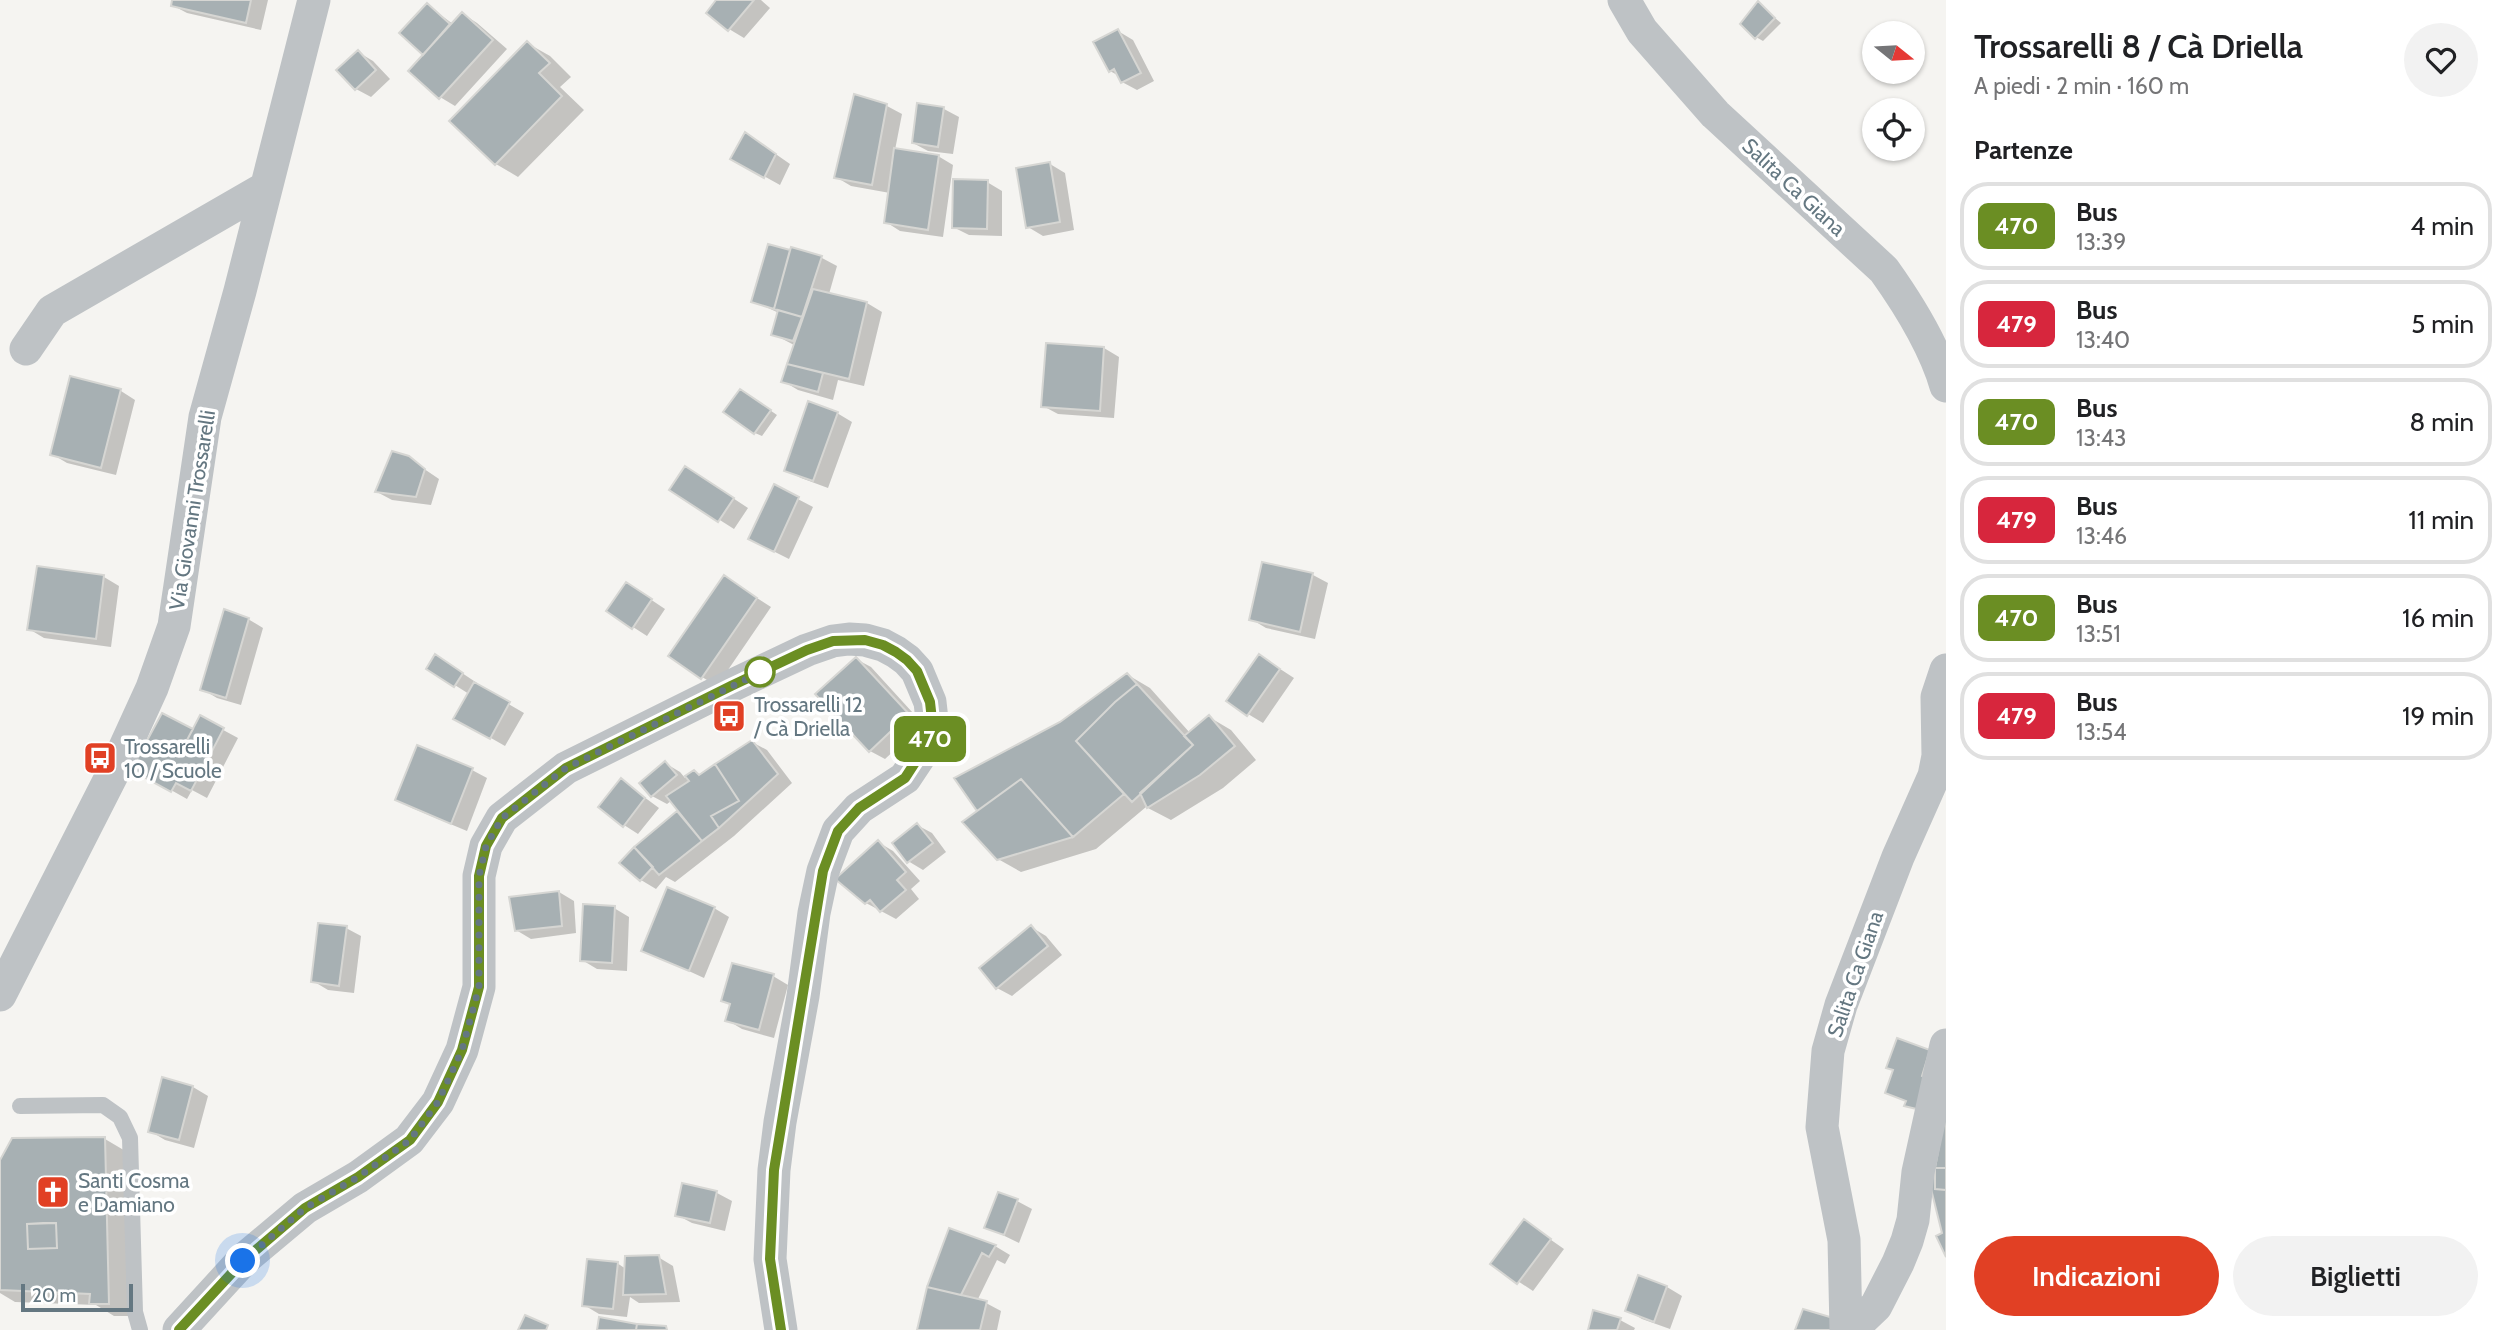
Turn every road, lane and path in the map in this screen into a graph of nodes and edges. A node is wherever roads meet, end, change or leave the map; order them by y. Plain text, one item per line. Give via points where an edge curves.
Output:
1 (314, 0) edge
2 (1624, 0) edge
3 (265, 188) junction
4 (26, 349) dead end
5 (1946, 386) edge
6 (1946, 670) edge
7 (0, 995) edge
8 (1946, 1045) edge
9 (20, 1106) dead end
10 (140, 1330) edge
11 (179, 1330) edge
12 (780, 1330) edge
13 (1848, 1330) edge

1 - 3 street, Via Giovanni Trossarelli
2 - 5 street, Salita Ca Giana via 1642,31 1715,114 1884,271 1939,361
3 - 4 street via 52,311
3 - 7 street, Via Giovanni Trossarelli via 205,417 174,626 115,769
6 - 13 street, Salita Ca Giana via 1937,697 1934,776 1898,857 1828,1051 1822,1126 1844,1240
8 - 13 street, Salita Ca Giana via 1907,1241 1876,1306
9 - 10 lane via 103,1105 120,1117 130,1138 135,1312
11 - 12 street via 243,1261 305,1208 410,1140 438,1102 462,1050 479,987 479,876 486,846 502,818 566,768 731,686 833,641 865,640 896,652 917,671 930,702 931,738 905,778 859,808 838,831 823,871 774,1170 770,1259

